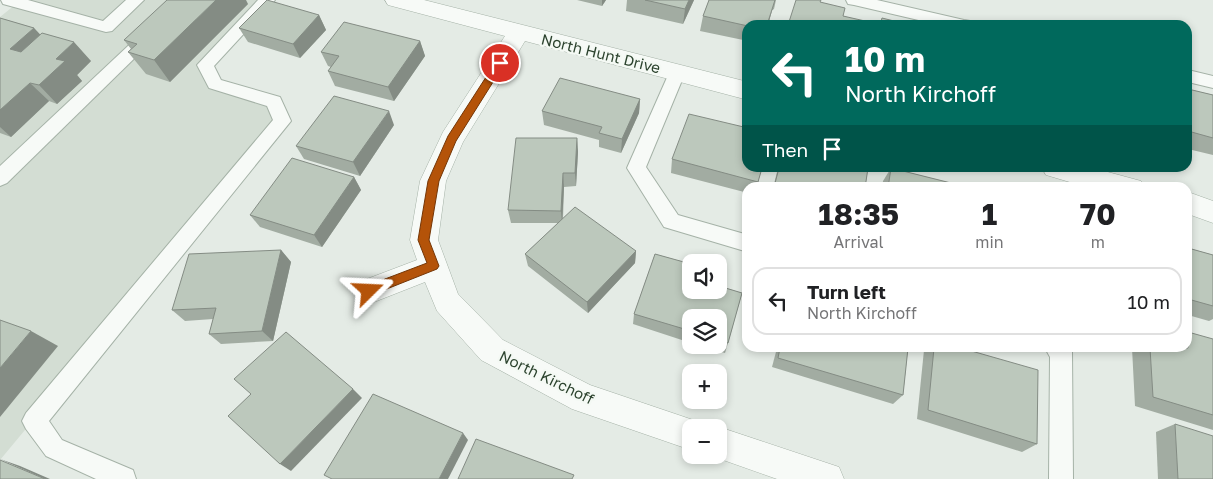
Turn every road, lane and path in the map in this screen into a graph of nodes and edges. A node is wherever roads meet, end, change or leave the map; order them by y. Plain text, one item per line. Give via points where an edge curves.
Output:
1 (9, 0) edge
2 (136, 0) edge
3 (186, 0) edge
4 (267, 0) edge
5 (396, 0) edge
6 (854, 0) edge
7 (942, 20) edge
8 (519, 32) junction
9 (678, 73) junction
10 (1192, 77) edge
11 (1213, 82) edge
12 (742, 89) edge
13 (0, 156) edge
14 (18, 161) junction
15 (1071, 172) edge
16 (0, 178) edge
17 (1109, 182) edge
18 (1192, 204) edge
19 (1213, 212) edge
20 (742, 242) edge
21 (433, 266) junction
22 (369, 291) dead end
23 (1061, 352) edge
24 (682, 431) edge
25 (727, 446) edge
26 (124, 479) edge
27 (827, 479) edge
28 (1061, 479) edge

1 - 2 lane via 106,27
3 - 14 lane
4 - 26 lane via 206,65 215,84 274,102 282,121 34,421 54,448
5 - 8 street, North Hunt Drive
6 - 7 lane
8 - 9 street, North Hunt Drive
8 - 21 street, North Kirchoff via 452,139 433,181 424,240
9 - 12 street, North Hunt Drive
9 - 20 lane via 636,168 670,221
10 - 11 lane
13 - 14 lane
14 - 16 lane
15 - 17 street
18 - 19 street
21 - 22 street
21 - 24 street, North Kirchoff via 447,302 492,350 583,398
23 - 28 lane
25 - 27 street

